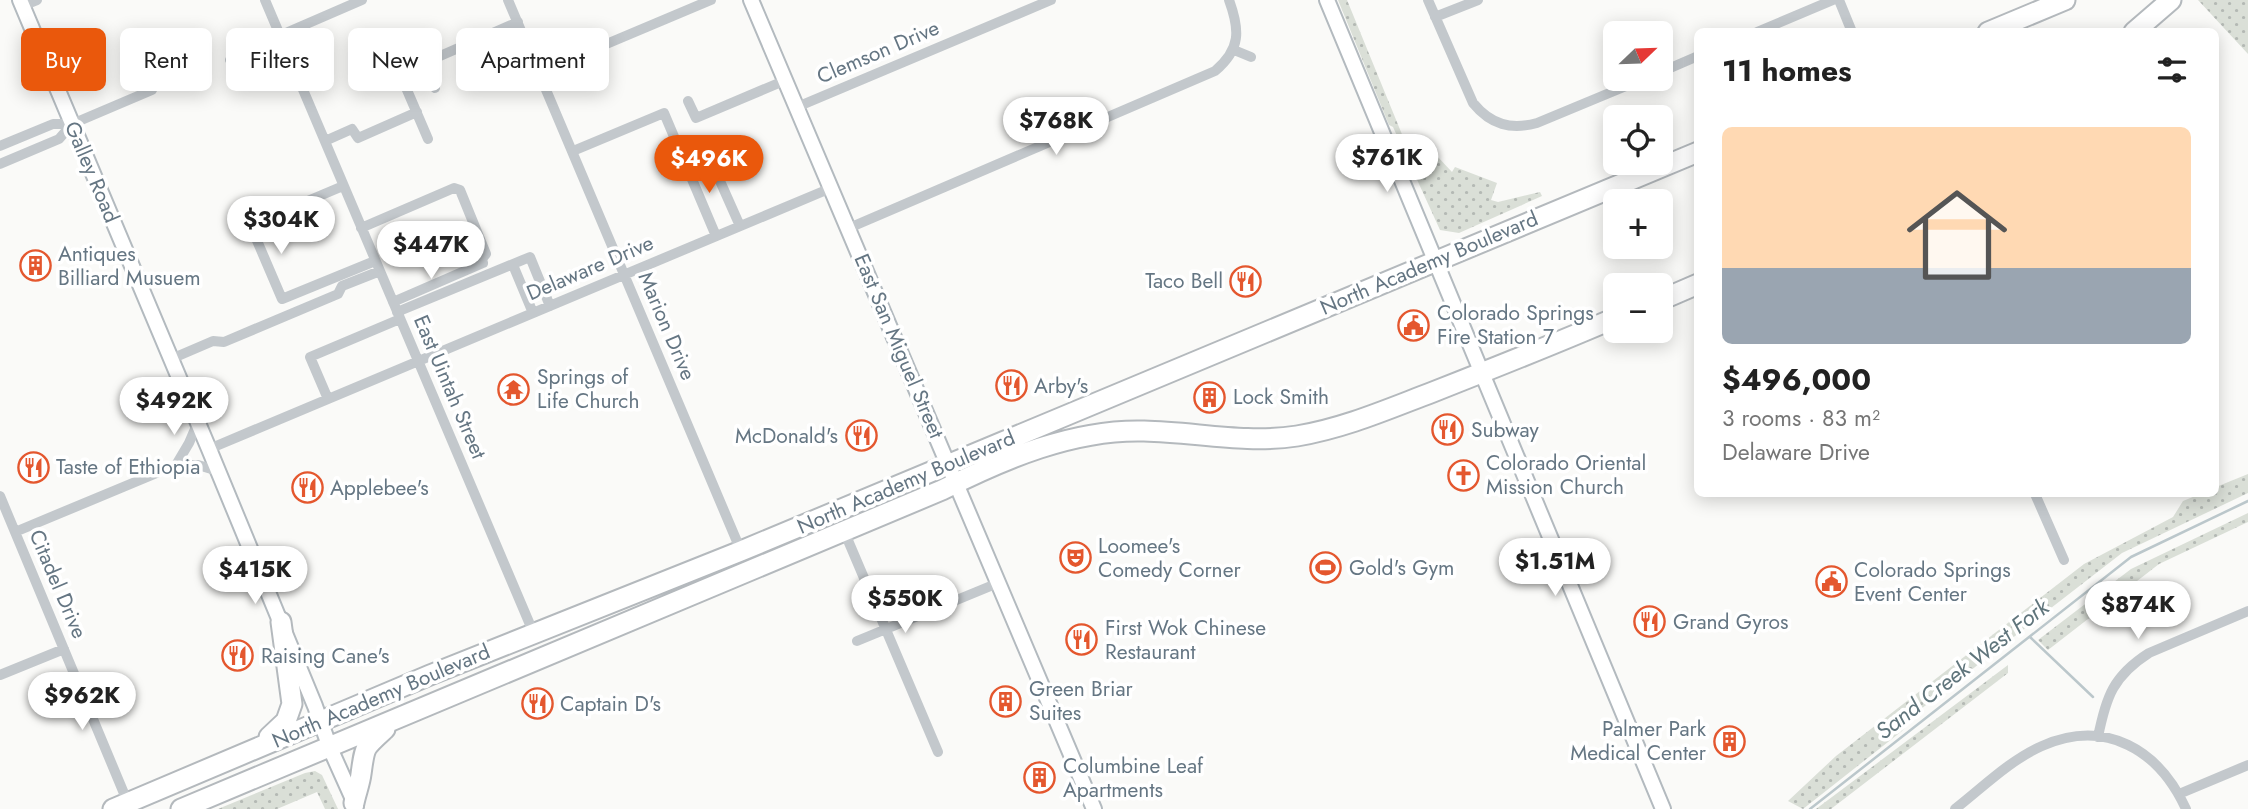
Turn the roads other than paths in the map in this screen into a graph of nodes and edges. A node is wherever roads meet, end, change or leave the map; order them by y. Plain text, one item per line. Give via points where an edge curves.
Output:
1 (37, 0) edge
2 (265, 0) edge
3 (362, 0) edge
4 (508, 0) edge
5 (711, 0) edge
6 (751, 0) edge
7 (1051, 0) edge
8 (1229, 0) edge
9 (1327, 0) edge
10 (1428, 0) edge
11 (1478, 0) edge
12 (1833, 0) edge
13 (1839, 0) edge
14 (2065, 0) edge
15 (2171, 0) edge
16 (21, 3) edge
17 (1436, 17) junction
18 (518, 22) junction
19 (276, 28) edge
20 (300, 28) edge
21 (521, 28) edge
22 (1766, 28) edge
23 (1850, 28) edge
24 (1998, 28) edge
25 (2139, 28) edge
26 (609, 43) edge
27 (1234, 50) junction
28 (442, 55) edge
29 (1251, 57) dead end
30 (1694, 58) edge
31 (1673, 67) edge
32 (786, 80) junction
33 (150, 91) edge
34 (303, 91) edge
35 (407, 91) edge
36 (548, 91) edge
37 (1613, 91) edge
38 (688, 101) dead end
39 (797, 107) junction
40 (416, 112) junction
41 (72, 124) junction
42 (428, 139) dead end
43 (325, 141) junction
44 (0, 146) edge
45 (573, 151) junction
46 (1694, 154) edge
47 (681, 155) junction
48 (0, 164) edge
49 (343, 186) junction
50 (831, 188) junction
51 (740, 226) junction
52 (361, 228) junction
53 (849, 228) junction
54 (716, 236) junction
55 (1434, 261) junction
56 (513, 265) junction
57 (377, 266) junction
58 (625, 274) junction
59 (1694, 286) edge
60 (1673, 295) edge
61 (550, 306) junction
62 (396, 311) junction
63 (533, 313) junction
64 (1603, 323) edge
65 (172, 359) junction
66 (418, 362) junction
67 (1483, 372) junction
68 (328, 399) junction
69 (198, 422) junction
70 (209, 449) junction
71 (176, 465) junction
72 (948, 465) junction
73 (218, 471) junction
74 (954, 484) junction
75 (0, 496) edge
76 (2036, 497) edge
77 (844, 531) junction
78 (15, 532) junction
79 (741, 551) junction
80 (2064, 560) dead end
81 (998, 583) junction
82 (2248, 611) edge
83 (281, 622) junction
84 (886, 629) junction
85 (534, 634) junction
86 (857, 641) dead end
87 (64, 649) junction
88 (0, 675) edge
89 (396, 719) junction
90 (321, 721) junction
91 (2098, 737) junction
92 (330, 748) junction
93 (246, 752) junction
94 (938, 752) dead end
95 (2248, 765) edge
96 (2179, 794) junction
97 (121, 806) edge
98 (355, 806) edge
99 (181, 809) edge
100 (1094, 809) edge
101 (1663, 809) edge
102 (1955, 809) edge
103 (2186, 809) edge

1 - 16 street
2 - 19 street, East Uintah Street
3 - 20 street
4 - 18 street, Marion Drive
5 - 26 street
6 - 32 main road, East San Miguel Street
7 - 39 street, Clemson Drive
8 - 27 street via 1236,24
9 - 55 main road
10 - 17 street
11 - 17 street
12 - 22 street
13 - 23 street
14 - 24 highway
15 - 25 highway
16 - 41 main road, Galley Road
17 - 37 street via 1467,92 1490,120 1522,127
18 - 21 street, Marion Drive
18 - 28 street
27 - 29 street
27 - 53 street via 1205,77
30 - 31 street
32 - 38 street via 696,118
32 - 39 main road, East San Miguel Street
33 - 41 street
34 - 43 street, East Uintah Street
35 - 40 street
36 - 45 street, Marion Drive
39 - 50 main road, East San Miguel Street
40 - 42 street
40 - 43 street via 358,138 352,129
41 - 44 street via 53,124
41 - 48 street via 59,139
41 - 65 main road, Galley Road
43 - 49 street, East Uintah Street
45 - 47 street via 664,113
45 - 58 street, Marion Drive
46 - 55 highway, North Academy Boulevard
47 - 51 street via 704,145
47 - 54 street
49 - 52 street, East Uintah Street
49 - 57 street via 258,222 253,229 282,299
50 - 51 street, Delaware Drive
50 - 53 main road, East San Miguel Street
51 - 54 street, Delaware Drive
52 - 57 street, East Uintah Street
52 - 62 street via 454,188 460,190 486,254 483,263
53 - 72 main road, East San Miguel Street
54 - 58 street, Delaware Drive
55 - 67 main road
55 - 72 highway, North Academy Boulevard
56 - 61 street via 530,257
56 - 62 street
56 - 63 street
57 - 62 street, East Uintah Street
57 - 65 street via 342,286 338,294
58 - 61 street, Delaware Drive
58 - 79 street, Marion Drive
59 - 60 highway
61 - 63 street, Delaware Drive
62 - 66 street, East Uintah Street
62 - 68 street via 310,356
63 - 66 street, Delaware Drive
64 - 67 highway, North Academy Boulevard
65 - 69 main road, Galley Road
66 - 68 street, Delaware Drive
66 - 85 street, East Uintah Street
67 - 74 highway, North Academy Boulevard via 1333,429 1255,440 1142,431 1093,435 1047,447
67 - 101 main road
68 - 70 street, Delaware Drive
69 - 70 main road, Galley Road
69 - 71 street
70 - 73 main road, Galley Road
71 - 73 street
71 - 78 street
72 - 74 main road, East San Miguel Street
72 - 79 highway, North Academy Boulevard
73 - 83 main road, Galley Road
74 - 77 highway, North Academy Boulevard
74 - 81 main road, East San Miguel Street
75 - 78 street, Citadel Drive
76 - 80 street
77 - 84 street
77 - 89 highway, North Academy Boulevard
78 - 87 street, Citadel Drive
79 - 85 highway, North Academy Boulevard
81 - 84 street
81 - 100 main road, East San Miguel Street
82 - 91 street via 2136,661 2112,688
83 - 90 main road, Galley Road
83 - 93 highway via 292,695 290,712 273,734
84 - 86 street
84 - 94 street
85 - 90 highway, North Academy Boulevard
87 - 88 street
87 - 97 street, Citadel Drive
89 - 92 highway, North Academy Boulevard
89 - 98 highway via 363,753
90 - 92 main road, Galley Road
90 - 93 highway, North Academy Boulevard
91 - 96 street via 2138,749 2167,775
91 - 102 street via 2076,737 2040,747
92 - 98 main road, Galley Road
92 - 99 highway, North Academy Boulevard
93 - 97 highway, North Academy Boulevard
95 - 96 street
96 - 103 street

